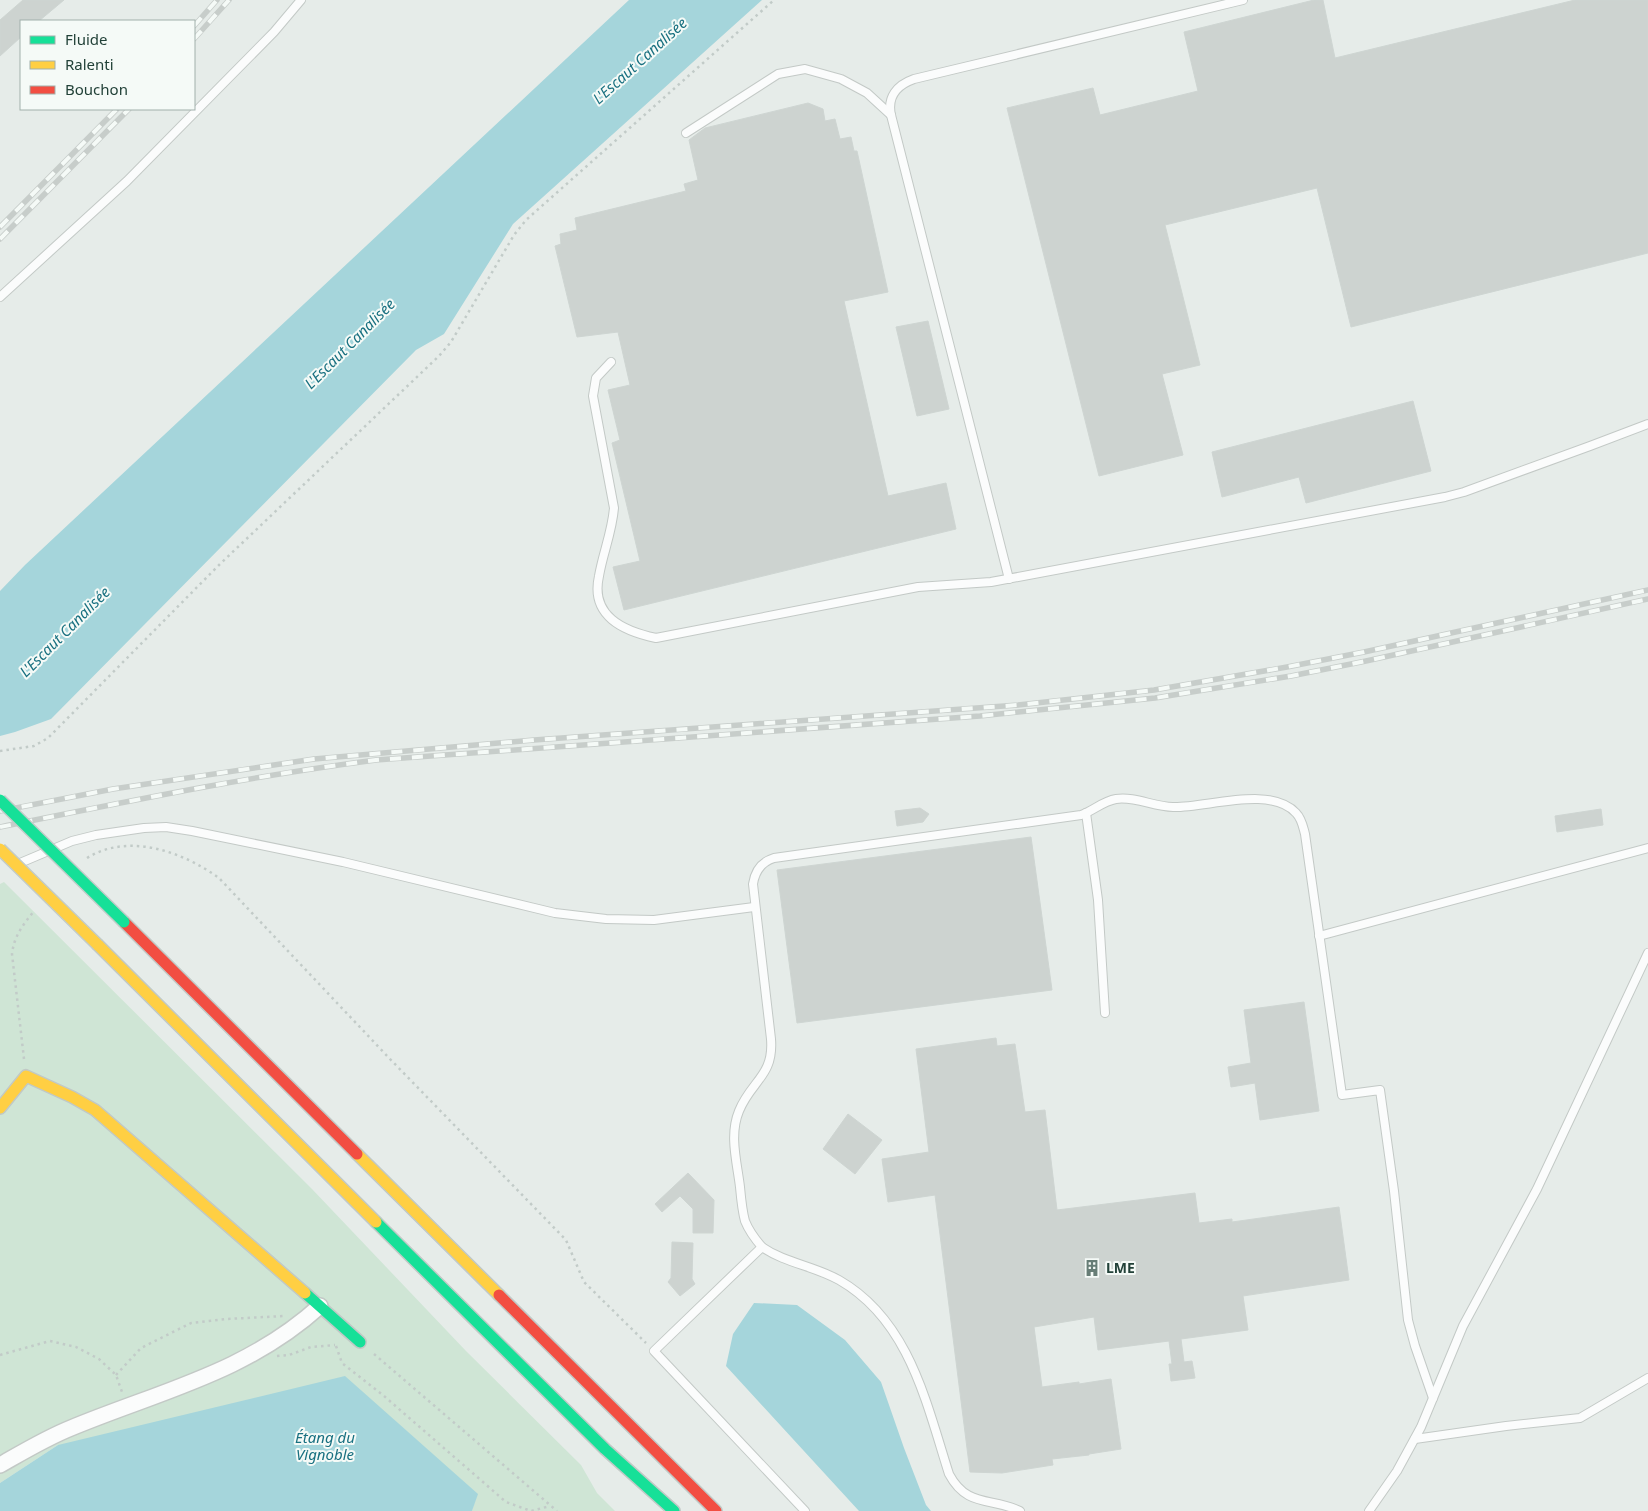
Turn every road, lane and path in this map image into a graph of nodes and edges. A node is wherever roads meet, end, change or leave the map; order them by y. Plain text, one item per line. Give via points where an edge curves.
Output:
1 (301, 0) edge
2 (308, 0) edge
3 (774, 0) edge
4 (1243, 0) edge
5 (274, 32) junction
6 (890, 115) junction
7 (686, 133) dead end
8 (0, 297) edge
9 (611, 362) dead end
10 (1648, 424) edge
11 (1010, 578) junction
12 (0, 751) edge
13 (0, 800) edge
14 (1086, 813) junction
15 (1648, 848) edge
16 (0, 849) edge
17 (168, 852) dead end
18 (9, 867) dead end
19 (754, 907) junction
20 (1319, 936) junction
21 (1648, 953) edge
22 (1105, 1014) dead end
23 (0, 1108) edge
24 (762, 1247) junction
25 (320, 1306) junction
26 (304, 1320) junction
27 (360, 1342) junction
28 (336, 1345) junction
29 (654, 1351) junction
30 (0, 1355) edge
31 (272, 1357) dead end
32 (116, 1375) junction
33 (1648, 1378) edge
34 (1433, 1398) junction
35 (127, 1406) junction
36 (1415, 1439) junction
37 (605, 1448) junction
38 (0, 1466) edge
39 (650, 1505) dead end
40 (550, 1506) junction
41 (557, 1511) edge
42 (674, 1511) edge
43 (716, 1511) edge
44 (805, 1511) edge
45 (1020, 1511) edge
46 (1369, 1511) edge

1 - 5 lane
2 - 5 lane
3 - 12 path via 526,220 439,356 219,565 48,738 34,746
4 - 6 lane via 914,79 896,90 890,102
5 - 8 lane via 127,181
6 - 7 lane via 867,93 841,79 805,69 778,74
6 - 11 lane
9 - 11 lane via 596,378 593,396 614,508 613,525 598,578 598,592 600,605 611,620 634,633 656,638 918,587 975,584
10 - 11 lane via 1444,497
13 - 43 main road, bridge
14 - 19 lane via 774,858 764,862 756,871
14 - 20 lane via 1117,799 1170,807 1260,800 1284,805 1296,813 1303,826
14 - 22 lane via 1098,900
15 - 20 lane
16 - 37 main road, bridge
17 - 29 path via 219,878 566,1240 584,1282
18 - 19 lane via 96,835 166,828 343,862 555,913 654,920
19 - 24 lane via 771,1056 766,1070 738,1113 734,1141 745,1219 751,1234
20 - 34 lane via 1342,1095 1380,1090 1408,1320
21 - 34 lane via 1537,1189 1463,1326
23 - 25 main road via 26,1076 89,1106
24 - 29 lane
24 - 45 lane via 774,1255 838,1279 860,1294 880,1314 915,1370 952,1481 969,1496
25 - 26 street
25 - 27 main road
26 - 32 path via 291,1316 191,1323 141,1348
26 - 35 street via 224,1370
27 - 28 path
27 - 40 path
28 - 31 path
28 - 40 path via 342,1363 506,1502 531,1511
29 - 44 lane
30 - 32 path via 50,1341 76,1347 99,1359
32 - 35 path
33 - 36 lane via 1580,1418
34 - 36 lane
35 - 38 street via 58,1433
36 - 46 lane
37 - 39 main road
37 - 42 main road
40 - 41 path

